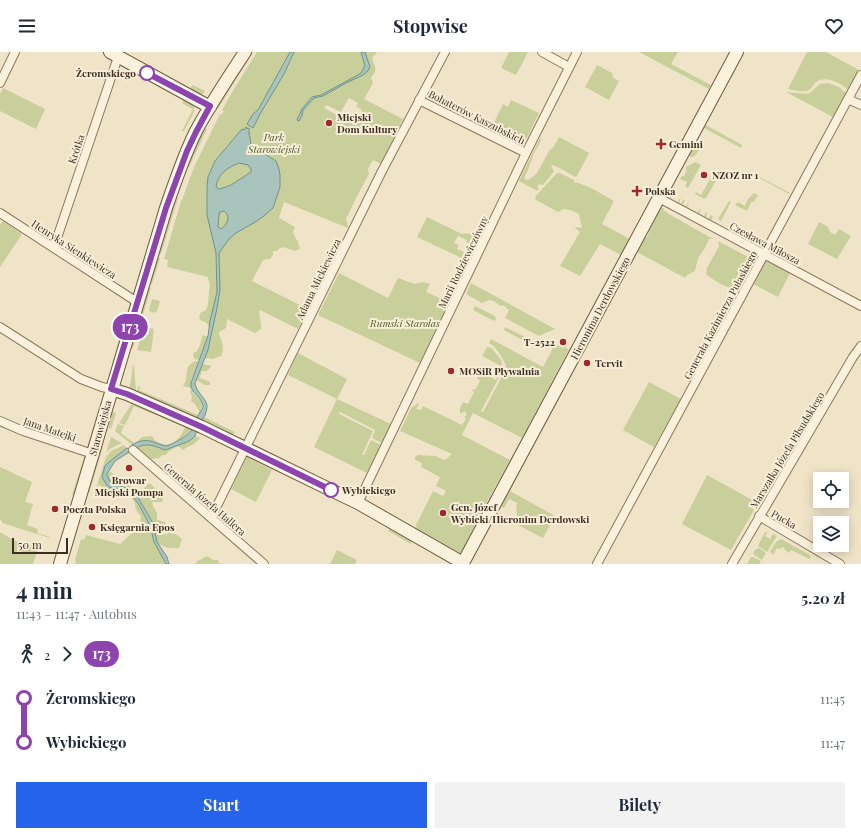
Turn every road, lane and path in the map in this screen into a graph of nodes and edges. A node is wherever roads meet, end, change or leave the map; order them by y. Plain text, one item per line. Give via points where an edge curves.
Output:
1 (15, 52) edge
2 (245, 52) edge
3 (445, 52) edge
4 (542, 52) edge
5 (577, 52) edge
6 (737, 52) edge
7 (114, 54) edge
8 (569, 67) junction
9 (861, 75) edge
10 (0, 83) edge
11 (848, 99) junction
12 (419, 100) junction
13 (210, 106) junction
14 (861, 106) edge
15 (526, 153) junction
16 (659, 198) junction
17 (0, 213) edge
18 (54, 247) junction
19 (765, 254) junction
20 (138, 302) junction
21 (861, 306) edge
22 (0, 327) edge
23 (861, 346) edge
24 (111, 389) junction
25 (0, 421) edge
26 (246, 447) junction
27 (133, 450) dead end
28 (93, 454) junction
29 (358, 504) junction
30 (759, 516) junction
31 (211, 517) junction
32 (60, 564) edge
33 (264, 564) edge
34 (464, 564) edge
35 (597, 564) edge
36 (732, 564) edge
37 (840, 564) edge

1 - 10 street
2 - 13 street, Starowiejska
3 - 12 street, Adama Mickiewicza
4 - 8 street
5 - 8 street, Marii Rodziewiczówny
6 - 16 street, Hieronima Derdowskiego
7 - 13 street
7 - 18 street, Krótka
8 - 15 street, Marii Rodziewiczówny
9 - 11 street, Generała Kazimierza Pułaskiego
11 - 14 street
11 - 19 street, Generała Kazimierza Pułaskiego
12 - 15 street, Bohaterów Kaszubskich
12 - 26 street, Adama Mickiewicza
13 - 20 street, Starowiejska via 187,151 171,194
15 - 29 street, Marii Rodziewiczówny
16 - 19 street, Czesława Miłosza
16 - 34 street, Hieronima Derdowskiego
17 - 18 street, Henryka Sienkiewicza
18 - 20 street, Henryka Sienkiewicza
19 - 21 street, Czesława Miłosza
19 - 35 street, Generała Kazimierza Pułaskiego
20 - 24 street, Starowiejska
22 - 24 street via 81,379
23 - 30 street, Marszałka Józefa Piłsudskiego
24 - 26 street
24 - 28 street, Starowiejska
25 - 28 street, Jana Matejki
26 - 29 street
26 - 31 street, Adama Mickiewicza
27 - 31 street, Generała Józefa Hallera
28 - 32 street, Starowiejska
29 - 34 street
30 - 36 street, Marszałka Józefa Piłsudskiego
30 - 37 street, Pucka
31 - 33 street, Generała Józefa Hallera

